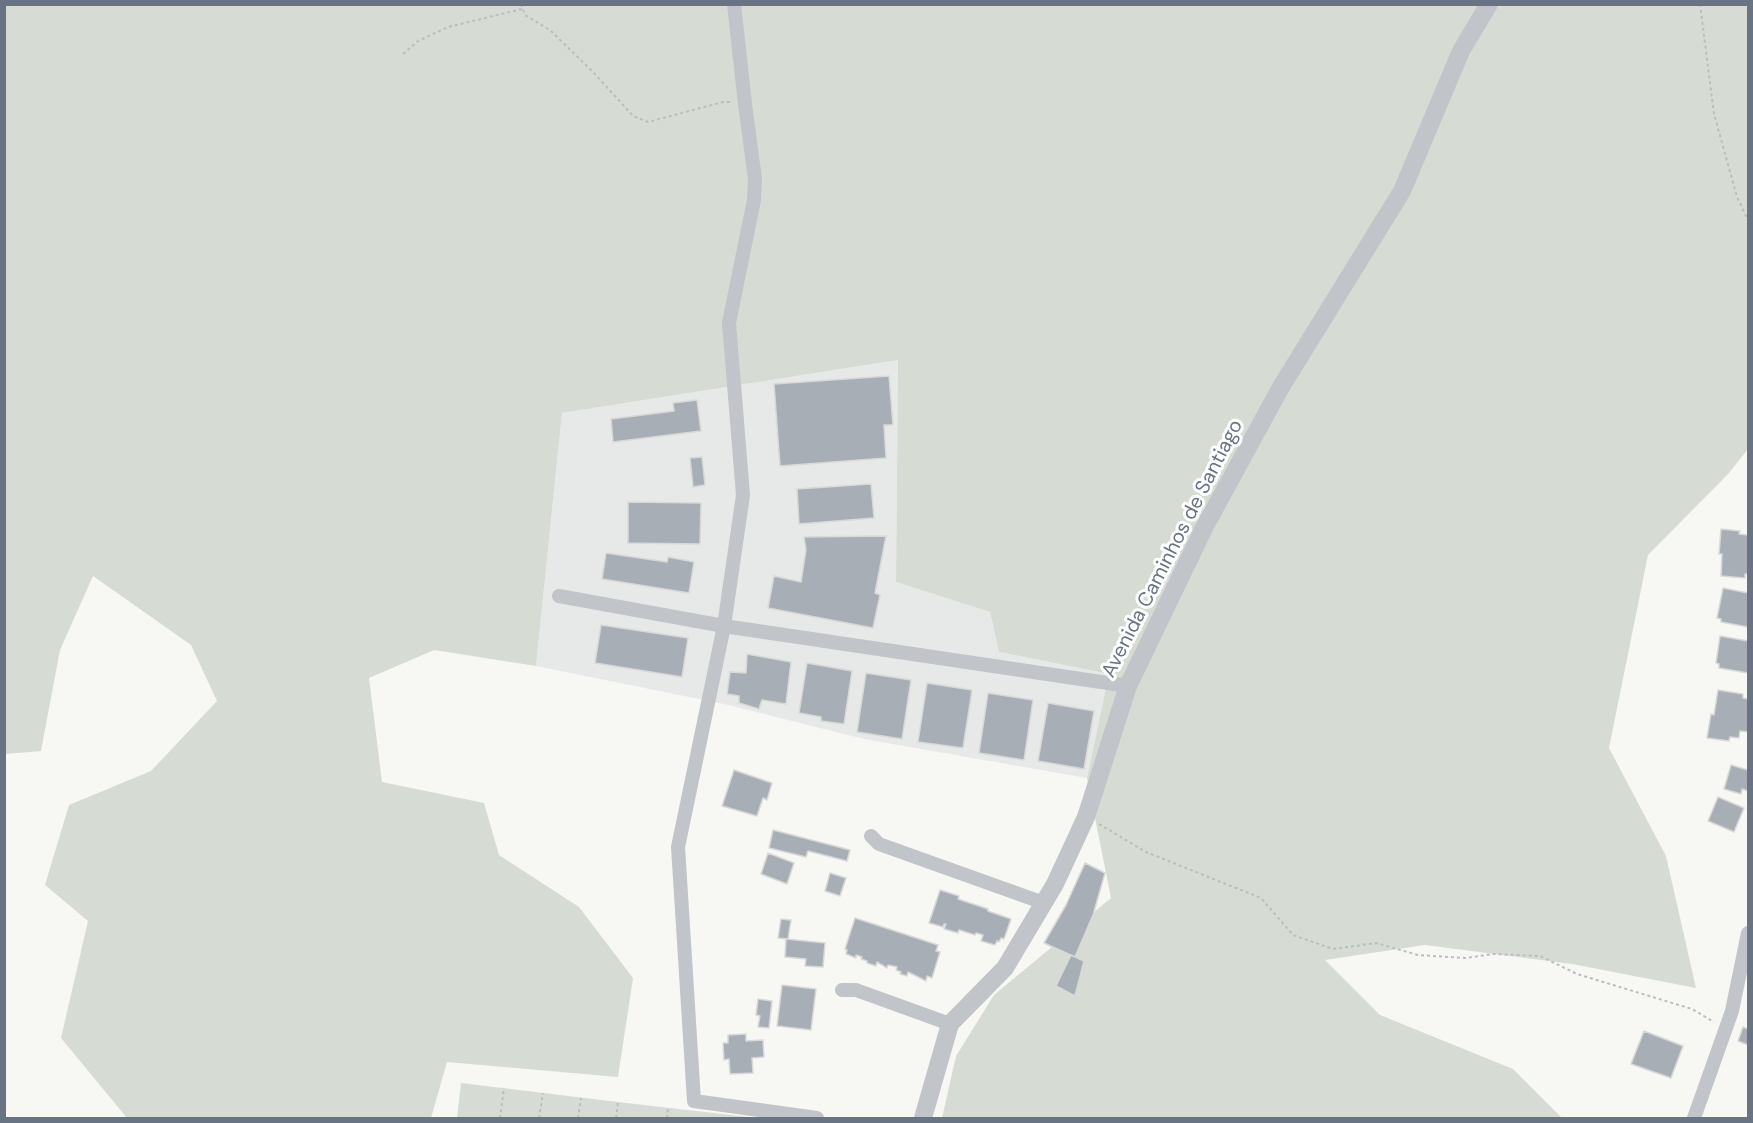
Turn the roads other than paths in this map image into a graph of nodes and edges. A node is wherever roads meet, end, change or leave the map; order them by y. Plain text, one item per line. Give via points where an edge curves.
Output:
1 (734, 4) edge
2 (1489, 4) edge
3 (559, 596) dead end
4 (724, 626) junction
5 (1128, 686) junction
6 (871, 836) dead end
7 (1044, 903) junction
8 (1749, 933) edge
9 (842, 990) dead end
10 (950, 1024) junction
11 (818, 1119) edge
12 (923, 1119) edge
13 (1694, 1119) edge

1 - 4 street via 755,179 729,323 743,495
2 - 5 street, Avenida Caminhos de Santiago via 1461,51 1402,191 1281,387 1204,528
3 - 4 street
4 - 5 street
4 - 11 street via 678,847 694,1101
5 - 7 street, Avenida Caminhos de Santiago via 1086,817
6 - 7 street via 879,844
7 - 10 street, Avenida Caminhos de Santiago via 1005,968
8 - 13 street via 1732,1011
9 - 10 street via 856,990
10 - 12 street, Avenida Caminhos de Santiago

